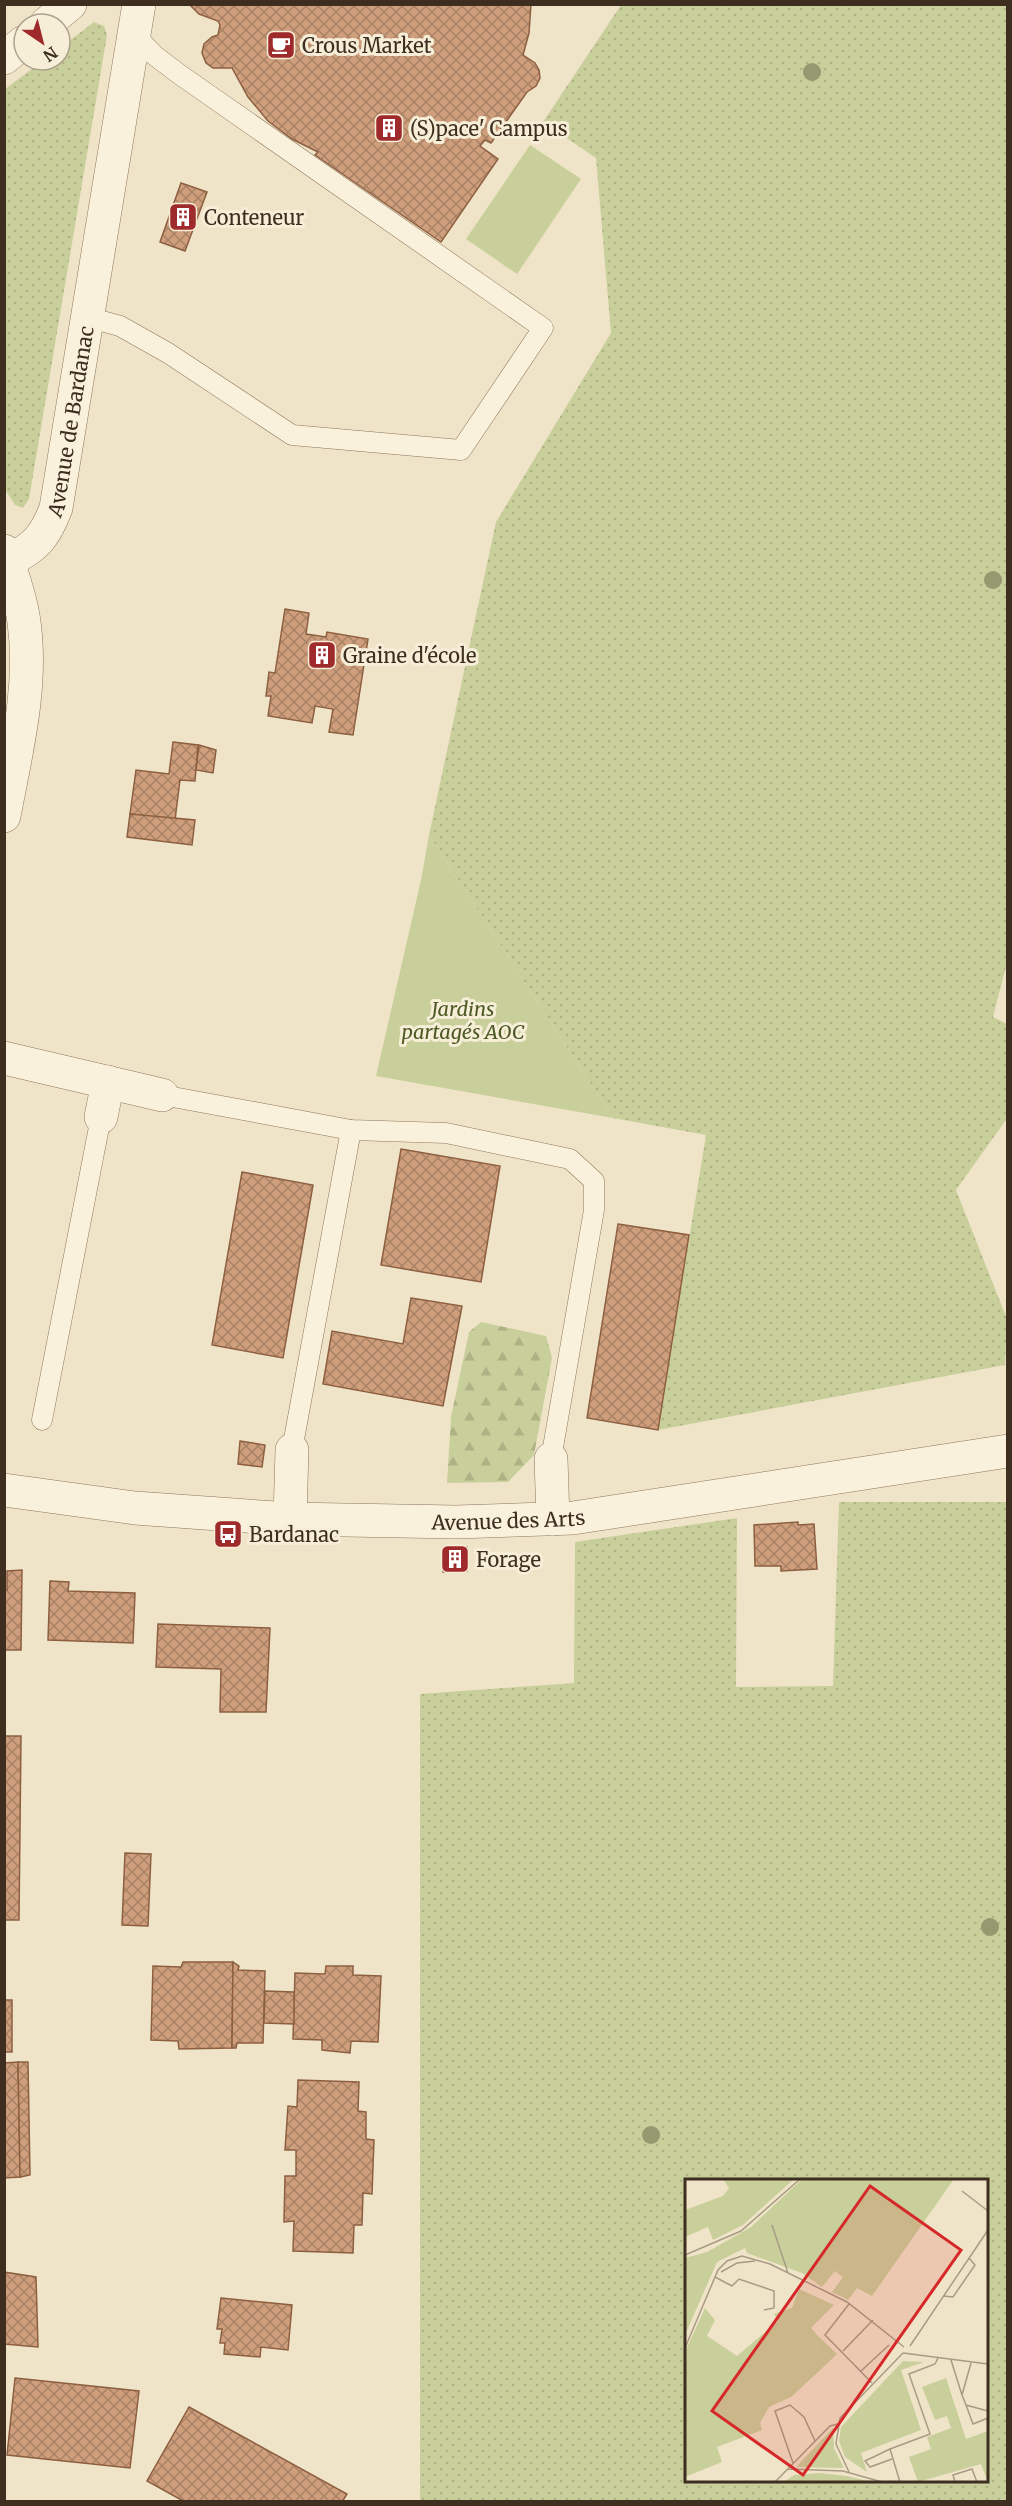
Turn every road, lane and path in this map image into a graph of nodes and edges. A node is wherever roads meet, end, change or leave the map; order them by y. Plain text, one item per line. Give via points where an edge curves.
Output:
1 (137, 19) edge
2 (87, 317) junction
3 (6, 556) edge
4 (4, 816) edge
5 (4, 1058) edge
6 (108, 1082) junction
7 (162, 1095) joint
8 (101, 1117) joint
9 (351, 1130) junction
10 (42, 1420) dead end
11 (292, 1450) joint
12 (1008, 1451) edge
13 (551, 1459) joint
14 (4, 1490) edge
15 (290, 1519) junction
16 (553, 1519) junction

1 - 2 street, Avenue de Bardanac
1 - 2 lane via 154,55 543,328 461,450 292,435 168,353 120,326
2 - 3 street, Avenue de Bardanac via 56,508 47,530 31,549
3 - 4 street, Avenue de Bardanac via 24,621 27,652 26,693
5 - 6 street
6 - 7 street
6 - 8 street
7 - 9 lane
8 - 10 lane
9 - 11 lane
9 - 13 lane via 446,1133 570,1159 594,1181 594,1210
11 - 15 street
12 - 16 street, Avenue des Arts
13 - 16 street
14 - 15 street, Avenue des Arts via 135,1508
15 - 16 street, Avenue des Arts

